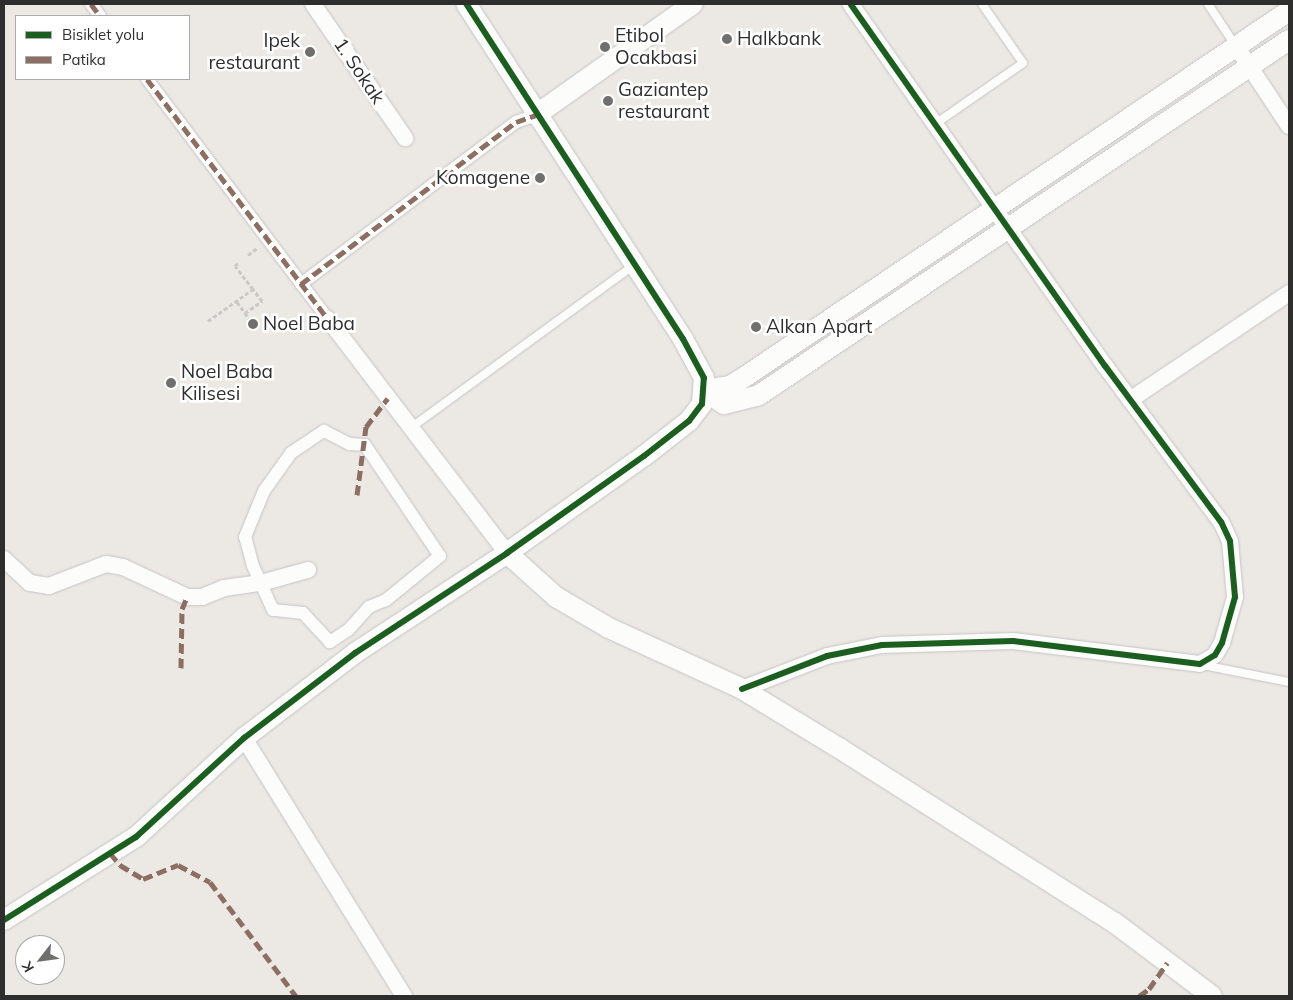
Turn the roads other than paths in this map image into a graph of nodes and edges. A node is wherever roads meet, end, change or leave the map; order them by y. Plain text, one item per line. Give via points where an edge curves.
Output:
1 (91, 4) edge
2 (313, 4) edge
3 (466, 4) edge
4 (693, 4) edge
5 (851, 4) edge
6 (982, 4) edge
7 (1208, 4) edge
8 (1289, 11) edge
9 (99, 15) edge
10 (1289, 40) edge
11 (1236, 46) junction
12 (1250, 67) junction
13 (148, 80) edge
14 (536, 116) junction
15 (935, 124) junction
16 (1289, 126) edge
17 (405, 138) dead end
18 (993, 208) junction
19 (1008, 228) junction
20 (634, 265) junction
21 (301, 284) junction
22 (1289, 294) edge
23 (328, 319) joint
24 (703, 390) junction
25 (1130, 400) junction
26 (412, 427) junction
27 (507, 553) junction
28 (4, 559) edge
29 (308, 570) dead end
30 (261, 583) junction
31 (1200, 664) junction
32 (1289, 682) edge
33 (742, 689) junction
34 (244, 738) junction
35 (4, 920) edge
36 (1206, 994) edge
37 (404, 996) edge

1 - 9 street
2 - 17 street, 1. Sokak
3 - 14 street
4 - 14 street
5 - 15 street
6 - 15 lane via 1023,62
7 - 11 lane
8 - 11 street
10 - 12 street
11 - 12 street
11 - 18 street
12 - 16 street
12 - 19 street
13 - 21 street
14 - 20 street
14 - 21 street via 516,122
15 - 18 street
18 - 19 street
18 - 24 street via 746,376 730,386
19 - 24 street via 759,395 724,404
19 - 25 street
20 - 24 street via 683,339 704,378
20 - 26 lane
21 - 23 street
22 - 25 street
23 - 26 street
24 - 27 street via 702,404 689,421
25 - 31 street via 1222,522 1230,541 1234,597 1222,643 1215,656
26 - 27 street
27 - 33 street via 556,597 602,623
27 - 34 street via 355,653
28 - 30 street via 30,583 49,586 106,564 123,567 188,597 202,597 224,588
29 - 30 street
30 - 30 street via 245,537 264,491 291,453 324,431 350,444 365,445 440,556 386,600 369,607 363,617 330,642 303,613 273,610
31 - 32 lane
31 - 33 street via 1013,641 882,645 827,656
33 - 36 street via 1116,923
34 - 35 street via 136,837
34 - 37 street

